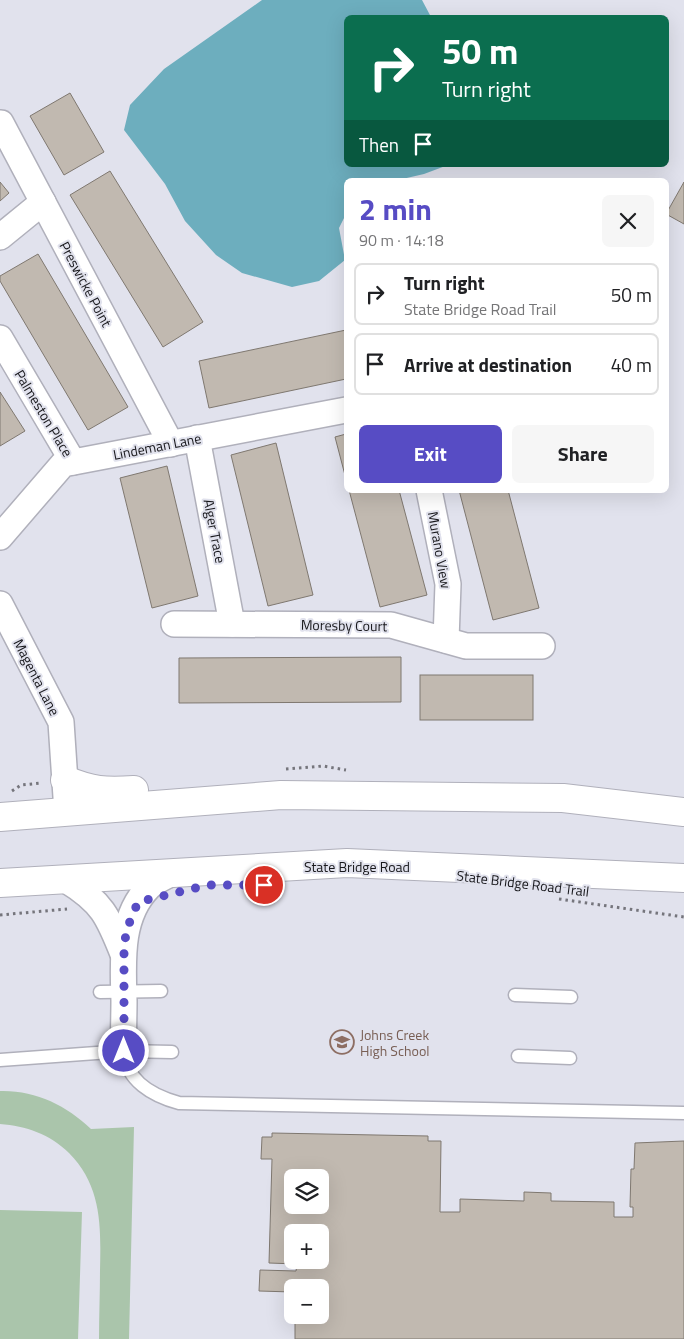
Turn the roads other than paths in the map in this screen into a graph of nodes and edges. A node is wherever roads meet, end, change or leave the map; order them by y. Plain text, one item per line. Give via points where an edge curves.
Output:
1 (1, 124) edge
2 (43, 202) junction
3 (0, 237) edge
4 (0, 338) edge
5 (344, 410) edge
6 (198, 438) junction
7 (171, 444) junction
8 (74, 462) junction
9 (430, 493) edge
10 (0, 537) edge
11 (0, 604) edge
12 (174, 624) dead end
13 (232, 624) junction
14 (7, 632) edge
15 (446, 640) junction
16 (542, 646) dead end
17 (65, 780) junction
18 (281, 795) junction
19 (67, 812) junction
20 (684, 812) edge
21 (0, 817) edge
22 (172, 873) junction
23 (684, 878) edge
24 (66, 880) junction
25 (0, 883) edge
26 (124, 954) junction
27 (112, 991) junction
28 (160, 991) dead end
29 (515, 995) dead end
30 (571, 997) dead end
31 (124, 1051) junction
32 (172, 1052) dead end
33 (518, 1056) dead end
34 (570, 1058) dead end
35 (0, 1060) edge
36 (684, 1114) edge

1 - 2 street, Preswicke Point
2 - 3 street
2 - 7 street, Preswicke Point
4 - 8 street, Palmeston Place
5 - 6 street, Lindeman Lane
6 - 7 street, Lindeman Lane
6 - 13 street, Alger Trace
7 - 8 street, Lindeman Lane
8 - 10 street, Lindeman Lane via 63,464
9 - 15 street, Murano View via 448,584
11 - 14 street, Magenta Lane
12 - 13 street, Moresby Court
13 - 15 street, Moresby Court via 392,625
14 - 17 street, Magenta Lane via 61,722
15 - 16 street, Moresby Court via 466,646
17 - 18 highway via 88,790 111,792 247,780 274,788
17 - 19 street, Magenta Lane
18 - 19 highway
18 - 20 highway via 564,798
19 - 21 highway
22 - 23 highway, State Bridge Road via 347,863
22 - 24 highway, State Bridge Road
22 - 26 street via 150,886 140,899 126,931
24 - 25 highway, State Bridge Road
24 - 26 street via 84,891 105,912
26 - 27 street
27 - 28 lane
27 - 31 street
29 - 30 lane
31 - 32 lane
31 - 35 lane
31 - 36 lane via 128,1068 137,1081 150,1092 178,1103
33 - 34 lane

